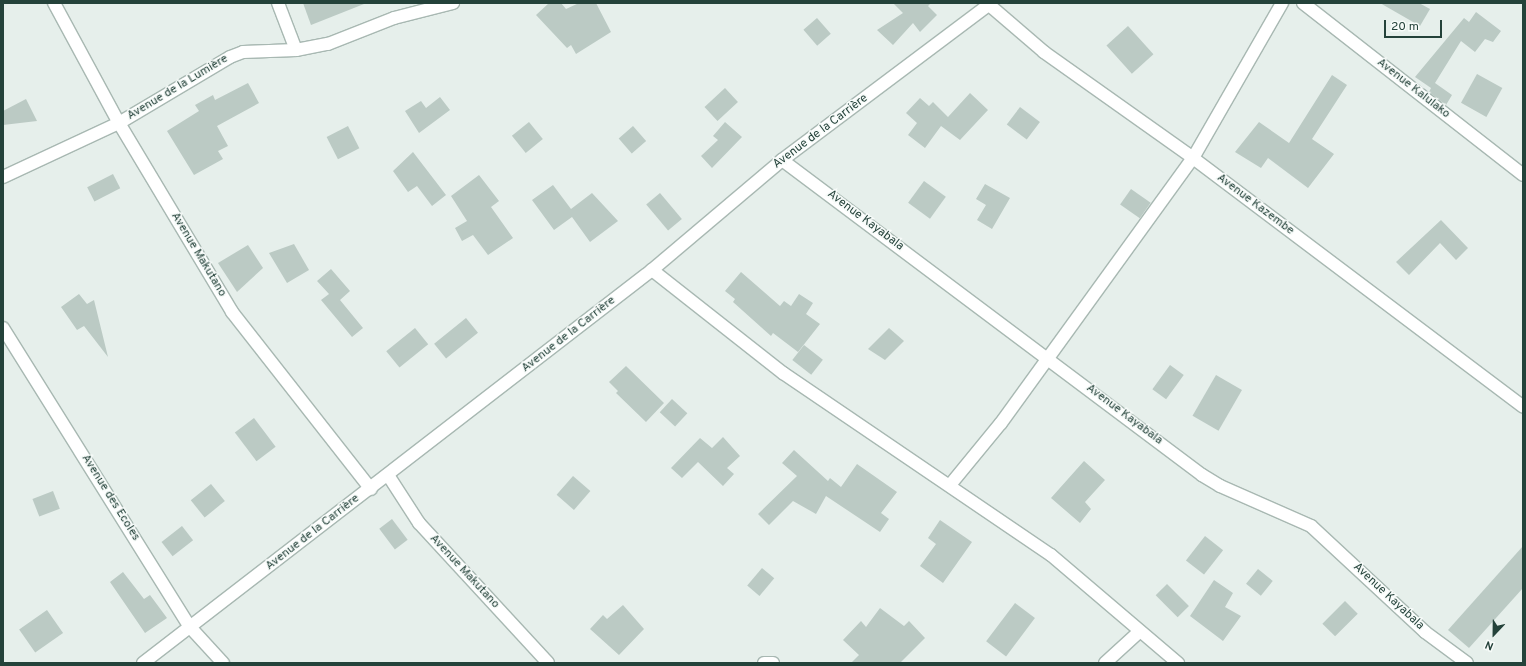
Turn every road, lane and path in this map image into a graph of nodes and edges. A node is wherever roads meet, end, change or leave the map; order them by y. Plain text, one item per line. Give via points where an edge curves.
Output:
1 (54, 3) edge
2 (278, 3) edge
3 (453, 3) edge
4 (1282, 3) edge
5 (1303, 3) edge
6 (989, 4) edge
7 (296, 50) junction
8 (119, 123) junction
9 (1193, 158) junction
10 (782, 160) junction
11 (1523, 175) edge
12 (3, 177) edge
13 (652, 270) junction
14 (3, 328) edge
15 (1049, 358) junction
16 (1523, 407) edge
17 (388, 475) junction
18 (950, 485) junction
19 (371, 488) junction
20 (190, 627) junction
21 (1140, 632) junction
22 (143, 663) edge
23 (223, 663) edge
24 (548, 663) edge
25 (764, 663) edge
26 (773, 663) edge
27 (1105, 663) edge
28 (1178, 663) edge
29 (1467, 663) edge

1 - 8 street, Avenue Makutano
2 - 7 street
3 - 7 street, Avenue de la Lumière via 394,18 328,44
4 - 9 street
5 - 11 street, Avenue Kalulako
6 - 9 street, Avenue Kazembe via 1044,52
6 - 10 street, Avenue de la Carrière
7 - 8 street, Avenue de la Lumière via 244,52 230,57
8 - 12 street, Avenue de la Lumière
8 - 19 street, Avenue Makutano via 232,312
9 - 15 street
9 - 16 street, Avenue Kazembe
10 - 13 street, Avenue de la Carrière
10 - 15 street, Avenue Kayabala
13 - 17 street, Avenue de la Carrière
13 - 18 street via 783,373
14 - 20 street, Avenue des Ecoles
15 - 18 street via 1001,423
15 - 29 street, Avenue Kayabala via 1202,475 1311,526 1425,632
17 - 19 street, Avenue de la Carrière
17 - 24 street, Avenue Makutano via 419,523
18 - 21 street via 1051,555
19 - 20 street, Avenue de la Carrière
20 - 22 street, Avenue de la Carrière
20 - 23 street, Avenue des Ecoles
21 - 27 street
21 - 28 street
25 - 26 street

